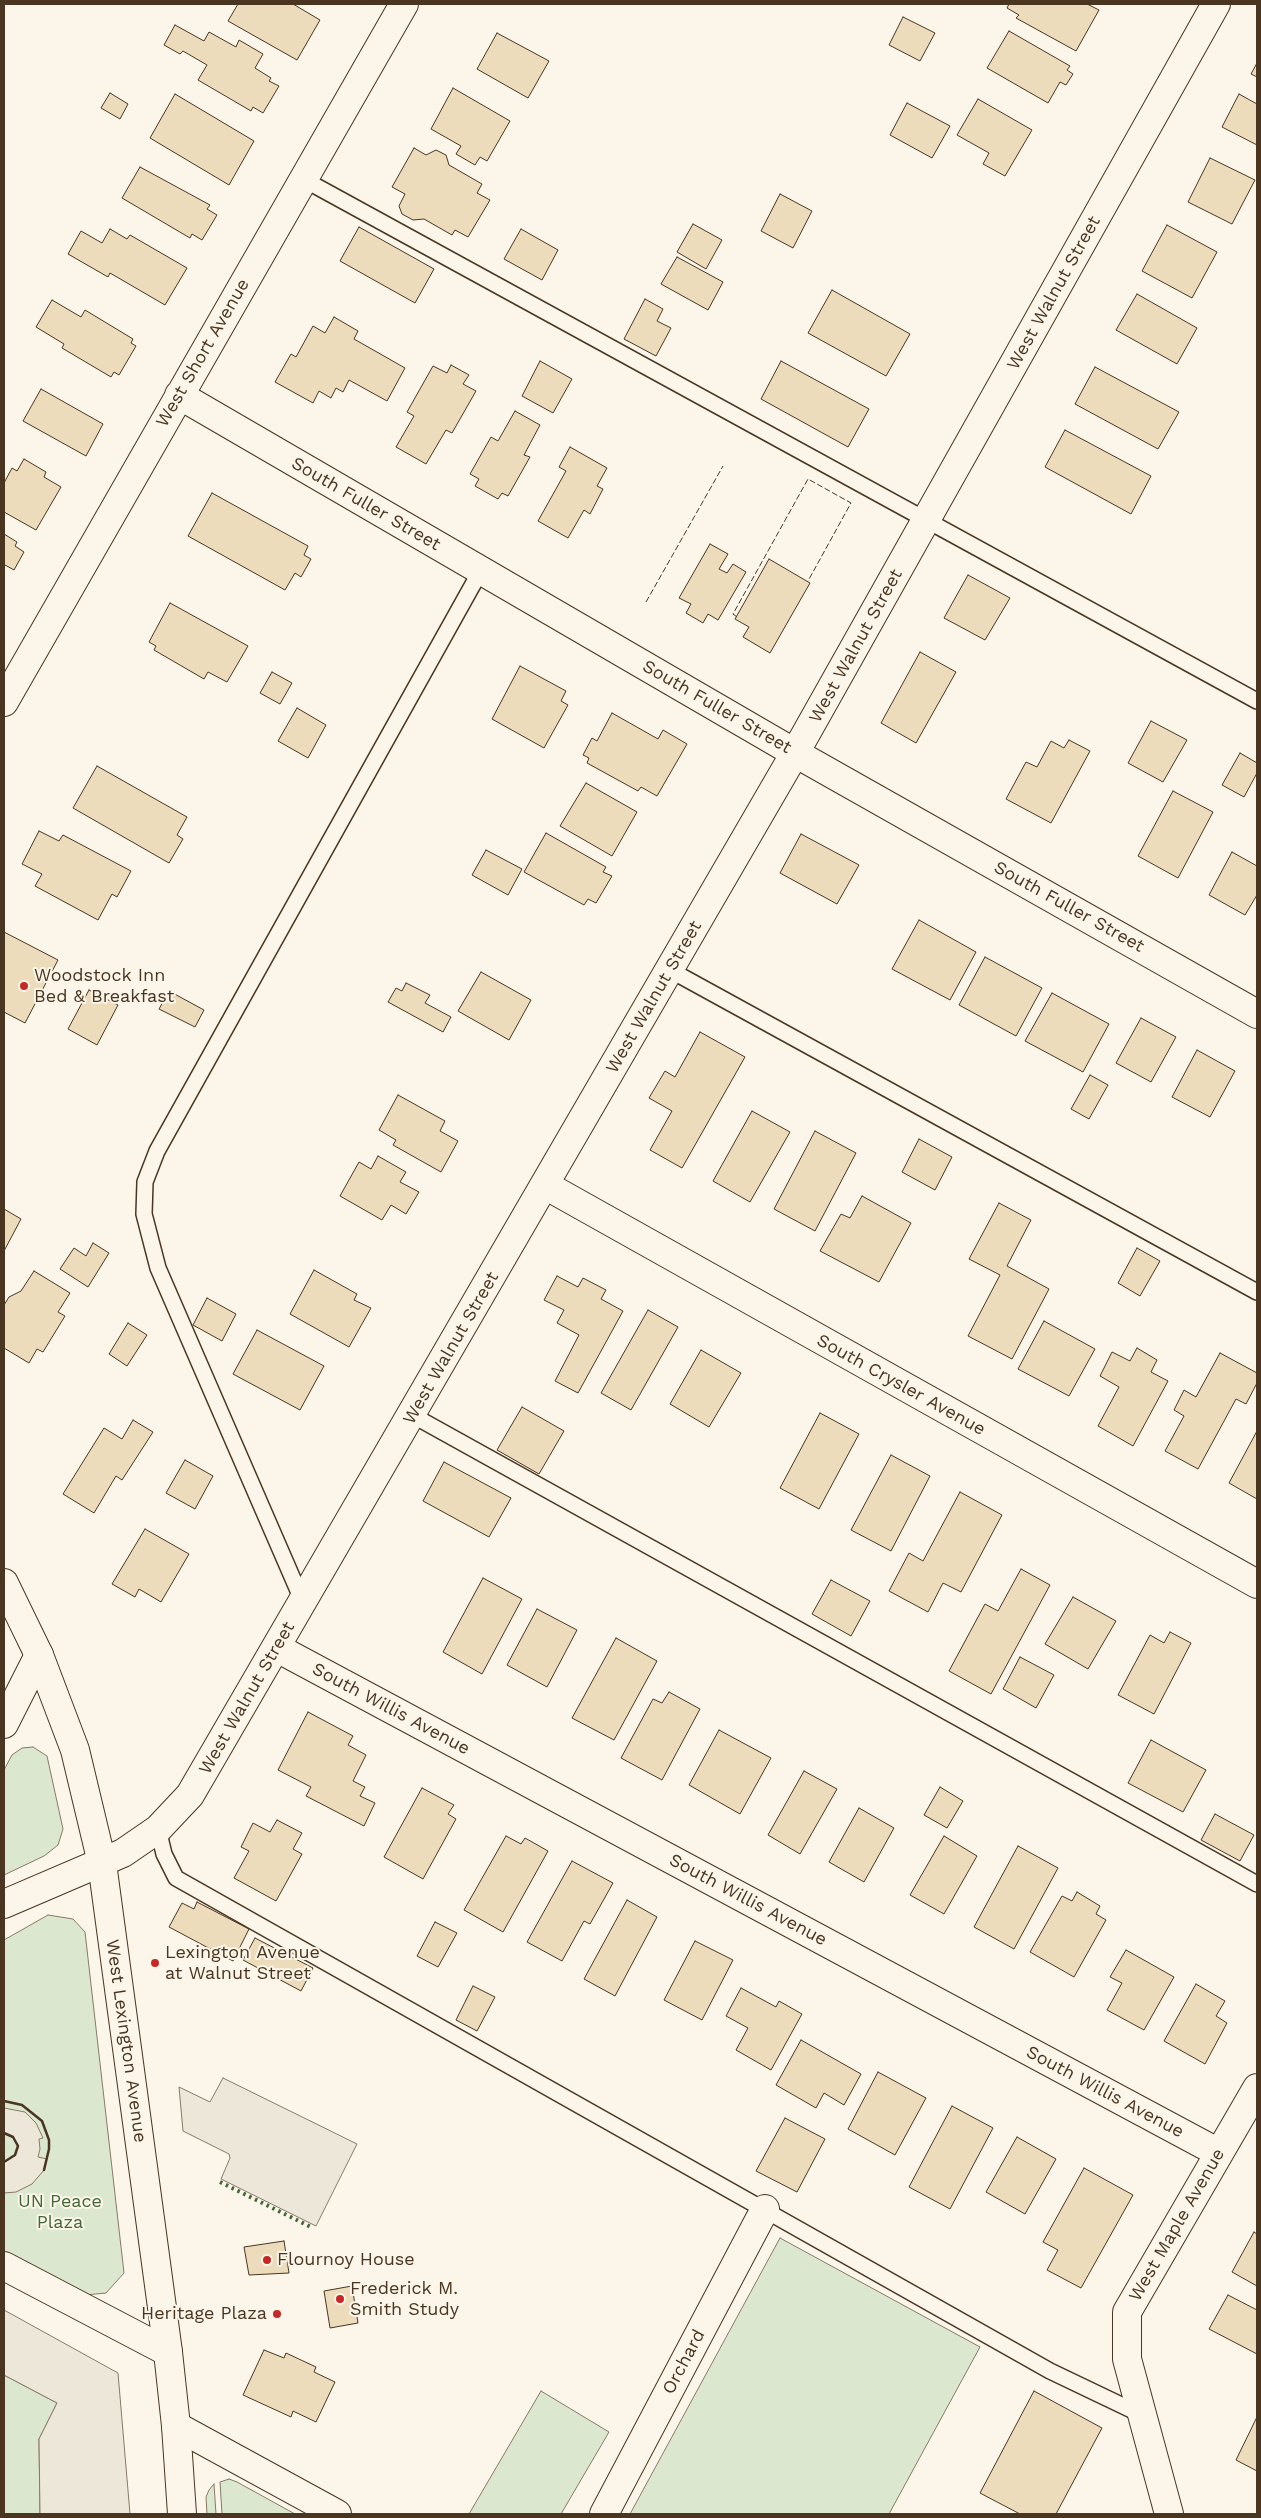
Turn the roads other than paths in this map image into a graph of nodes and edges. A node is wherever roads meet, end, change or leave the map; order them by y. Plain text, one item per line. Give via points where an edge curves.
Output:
1 (404, 4) edge
2 (1216, 4) edge
3 (303, 179) junction
4 (179, 395) junction
5 (927, 520) junction
6 (481, 570) junction
7 (1257, 701) edge
8 (4, 702) edge
9 (796, 753) junction
10 (670, 970) junction
11 (1257, 1014) edge
12 (546, 1185) junction
13 (1257, 1292) edge
14 (412, 1416) junction
15 (4, 1583) edge
16 (1257, 1584) edge
17 (303, 1602) junction
18 (277, 1648) junction
19 (39, 1655) junction
20 (4, 1724) edge
21 (158, 1829) junction
22 (102, 1863) junction
23 (1257, 1884) edge
24 (4, 1904) edge
25 (1257, 2088) edge
26 (1219, 2153) junction
27 (765, 2209) junction
28 (4, 2266) edge
29 (168, 2352) junction
30 (1142, 2415) junction
31 (176, 2426) junction
32 (182, 2514) edge
33 (337, 2514) edge
34 (604, 2514) edge
35 (1169, 2514) edge

1 - 3 street, West Short Avenue
2 - 5 street, West Walnut Street
3 - 4 street, West Short Avenue
3 - 5 lane
4 - 6 street, South Fuller Street
4 - 8 street, West Short Avenue
5 - 7 lane
5 - 9 street, West Walnut Street
6 - 9 street, South Fuller Street
6 - 17 lane via 157,1151 145,1182 144,1214 158,1268
9 - 10 street, West Walnut Street
9 - 11 street, South Fuller Street
10 - 12 street, West Walnut Street
10 - 13 lane
12 - 14 street, West Walnut Street
12 - 16 street, South Crysler Avenue
14 - 17 street, West Walnut Street
14 - 23 lane
15 - 19 street, West Lexington Avenue
17 - 18 street, West Walnut Street
18 - 21 street, West Walnut Street via 190,1794
18 - 26 street, South Willis Avenue
19 - 20 street
19 - 22 street, West Lexington Avenue via 75,1750
21 - 22 street, West Walnut Street
21 - 27 lane via 164,1854 176,1878
22 - 24 street, West Walnut Street
22 - 29 street, West Lexington Avenue
25 - 26 street, West Maple Avenue
26 - 30 street, West Maple Avenue via 1127,2312 1127,2359
27 - 30 lane via 1050,2371
27 - 34 street, Orchard
28 - 29 street
29 - 31 street, West Lexington Avenue
30 - 35 street, West Maple Avenue
31 - 32 street, West Lexington Avenue
31 - 33 street

